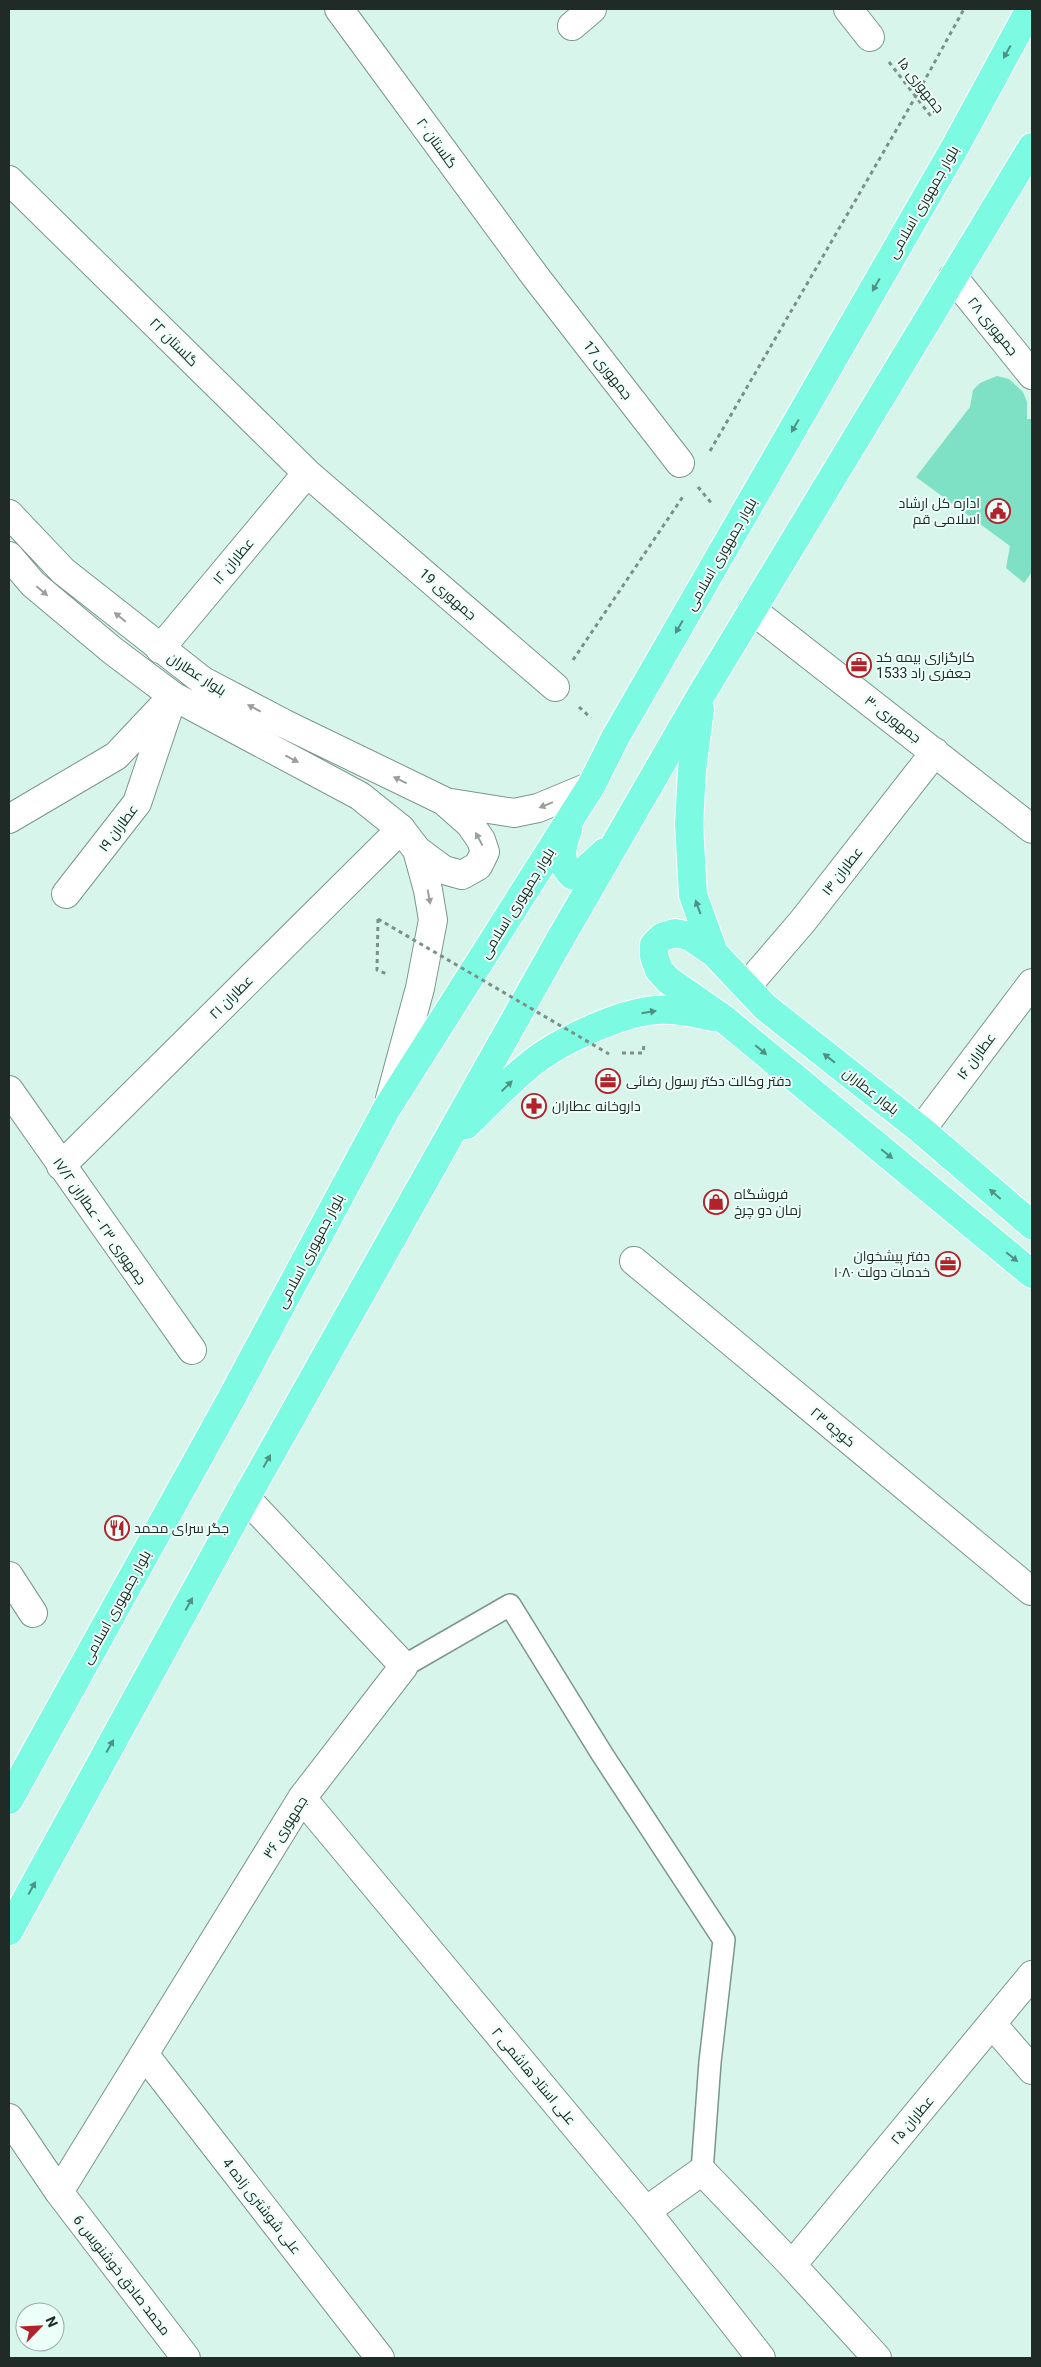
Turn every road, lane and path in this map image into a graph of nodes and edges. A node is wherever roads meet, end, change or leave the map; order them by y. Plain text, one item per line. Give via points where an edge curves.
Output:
1 (339, 9) edge
2 (592, 9) edge
3 (848, 9) edge
4 (964, 9) edge
5 (1030, 9) edge
6 (572, 26) dead end
7 (870, 37) joint
8 (916, 96) junction
9 (955, 147) junction
10 (1032, 147) edge
11 (9, 180) edge
12 (536, 276) joint
13 (953, 277) junction
14 (1032, 375) edge
15 (708, 456) dead end
16 (687, 472) junction
17 (307, 473) junction
18 (340, 502) joint
19 (9, 514) edge
20 (734, 530) junction
21 (9, 556) edge
22 (752, 610) junction
23 (160, 649) junction
24 (555, 687) junction
25 (701, 695) junction
26 (173, 696) junction
27 (615, 738) junction
28 (935, 752) junction
29 (591, 786) junction
30 (444, 801) junction
31 (572, 816) junction
32 (9, 819) edge
33 (1032, 829) edge
34 (409, 839) junction
35 (618, 840) junction
36 (66, 894) dead end
37 (714, 953) junction
38 (377, 970) dead end
39 (1032, 983) edge
40 (746, 988) junction
41 (724, 1019) junction
42 (643, 1053) dead end
43 (9, 1090) edge
44 (387, 1108) junction
45 (921, 1130) junction
46 (447, 1143) junction
47 (61, 1166) junction
48 (1032, 1225) edge
49 (634, 1261) dead end
50 (1032, 1274) edge
51 (192, 1350) dead end
52 (246, 1498) junction
53 (9, 1576) edge
54 (1032, 1589) edge
55 (33, 1612) dead end
56 (404, 1666) junction
57 (302, 1798) junction
58 (9, 1800) edge
59 (9, 1931) edge
60 (1032, 1975) edge
61 (992, 2024) junction
62 (144, 2054) junction
63 (1032, 2070) edge
64 (9, 2118) edge
65 (702, 2171) junction
66 (59, 2192) junction
67 (646, 2211) junction
68 (792, 2265) junction
69 (186, 2358) edge
70 (380, 2358) edge
71 (761, 2358) edge
72 (877, 2358) edge

1 - 12 street, گلستان ۲۰
2 - 6 street
3 - 7 street
4 - 8 path
5 -> 9 main road, بلوار جمهوری اسلامی
7 - 8 path, جمهوری ۱۵
8 - 9 path, جمهوری ۱۵
8 - 15 path
9 -> 20 main road, بلوار جمهوری اسلامی
10 - 13 main road
11 - 17 street, گلستان ۲۲
12 - 16 street, جمهوری 17
13 - 14 street, جمهوری ۲۸
13 - 22 main road
16 - 20 path
16 - 24 path
17 - 18 street, گلستان ۲۲
17 - 23 street, عطاران ۱۲
18 - 24 street, جمهوری 19
23 -> 19 street, بلوار عطاران via 63,571
20 -> 27 main road, بلوار جمهوری اسلامی
21 -> 26 street, بلوار عطاران via 33,584
22 - 25 main road
22 - 28 street, جمهوری ۳۰
30 -> 23 street, بلوار عطاران via 211,686
24 - 27 path
25 - 35 main road
37 -> 25 main road via 694,895 689,824
26 - 32 street via 116,756
26 -> 34 street, بلوار عطاران via 360,796
26 - 36 street, عطاران ۱۹ via 138,803
27 - 29 main road, بلوار جمهوری اسلامی
28 - 33 street, جمهوری ۳۰
28 - 40 street, عطاران ۱۴
29 -> 30 street via 538,808 514,813
29 - 31 main road, بلوار جمهوری اسلامی
34 -> 30 street, بلوار عطاران via 444,870 462,875 478,866 485,852 481,840 465,819
31 - 35 main road via 560,856 564,868 572,875 584,871
31 - 44 main road, بلوار جمهوری اسلامی
34 -> 44 street via 428,890 432,926 420,988
34 - 47 street, عطاران ۲۱
35 - 46 main road
37 - 40 main road, بلوار عطاران
37 - 41 main road via 689,936 675,933 662,937 654,945 659,970 668,980
38 - 42 path, bridge via 378,919 609,1054
39 - 45 street, عطاران ۱۶
45 -> 40 main road, بلوار عطاران via 765,1007
46 -> 41 main road via 527,1066 584,1033 630,1015 655,1010 680,1010
41 -> 50 main road
43 - 47 street, جمهوری ۲۳ - عطاران ۱۷/۲
44 - 58 main road, بلوار جمهوری اسلامی via 231,1399
48 -> 45 main road, بلوار عطاران
52 -> 46 main road
47 - 51 street, جمهوری ۲۳ - عطاران ۱۷/۲
49 - 54 street, کوچه ۲۳
52 - 56 street
59 -> 52 main road
53 - 55 street
56 - 57 street, جمهوری ۳۶
56 - 65 lane via 510,1605 602,1754 724,1940
57 - 62 street, جمهوری ۳۶
57 - 67 street, علی استاد هاشمی ۲
60 - 61 street, عطاران ۲۵
61 - 63 street
61 - 68 street, عطاران ۲۵
62 - 66 street, جمهوری ۳۶
62 - 70 street, علی شوشتری زاده 4
64 - 66 street, محمد صادق خوشنویس 6
65 - 67 street
65 - 68 street
66 - 69 street, محمد صادق خوشنویس 6
67 - 71 street, علی استاد هاشمی ۲
68 - 72 street

